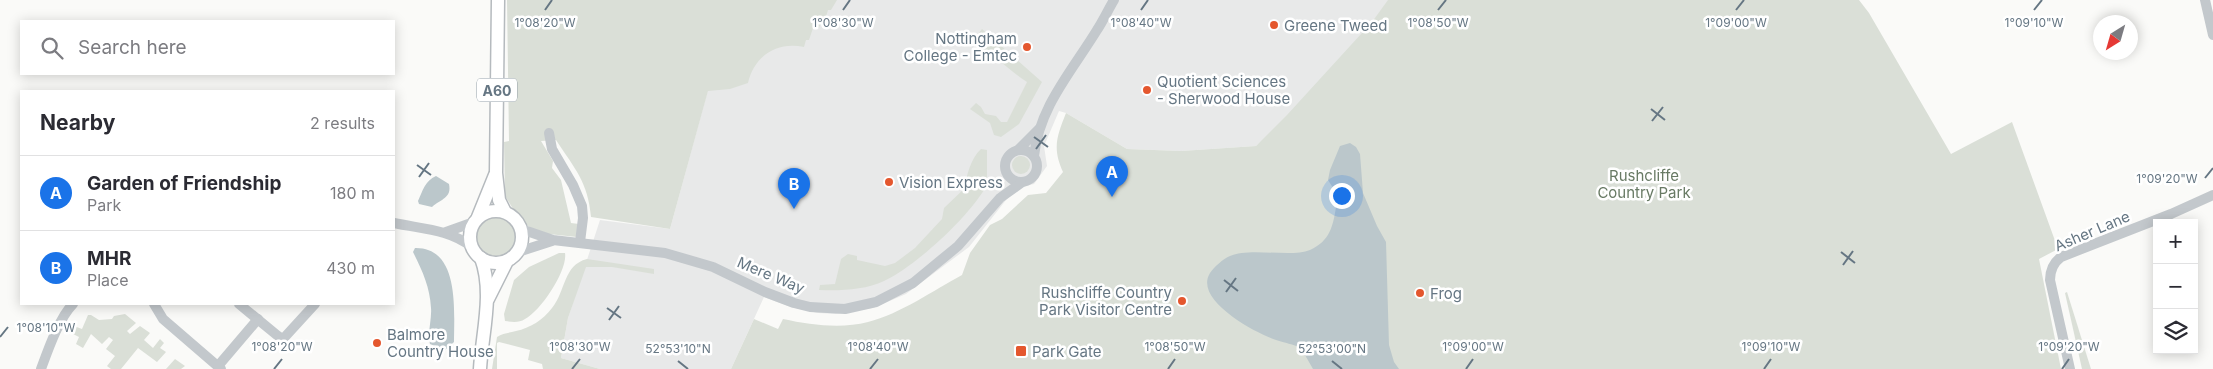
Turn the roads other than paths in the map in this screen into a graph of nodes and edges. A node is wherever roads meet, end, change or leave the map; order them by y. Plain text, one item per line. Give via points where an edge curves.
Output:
1 (498, 0) edge
2 (1114, 0) edge
3 (2205, 0) edge
4 (2213, 35) edge
5 (1040, 128) junction
6 (548, 132) dead end
7 (1019, 149) junction
8 (1034, 156) junction
9 (496, 173) junction
10 (1007, 174) junction
11 (1021, 183) junction
12 (2213, 195) edge
13 (1000, 198) junction
14 (505, 212) junction
15 (476, 220) junction
16 (395, 223) edge
17 (521, 229) junction
18 (446, 232) junction
19 (553, 240) junction
20 (580, 242) junction
21 (472, 247) junction
22 (518, 252) junction
23 (481, 258) junction
24 (507, 261) junction
25 (487, 299) junction
26 (72, 305) edge
27 (155, 305) edge
28 (240, 305) edge
29 (314, 305) edge
30 (258, 319) junction
31 (220, 368) edge
32 (41, 369) edge
33 (480, 369) edge
34 (2070, 369) edge

1 - 9 main road, A60
2 - 5 street via 1060,84
3 - 4 street
5 - 7 street
5 - 8 street
6 - 20 street via 552,149 582,206
7 - 8 street
7 - 10 street via 1011,153 1005,162
8 - 11 street via 1036,173
9 - 14 main road, A60 via 499,200
9 - 15 main road, A60
10 - 11 street
10 - 13 street, Mere Way
11 - 13 street, Mere Way
12 - 34 street, Asher Lane via 2055,262 2050,280
13 - 20 street, Mere Way via 950,254 913,284 876,302 845,309 794,303 713,267 665,253
14 - 15 main road via 486,212
14 - 17 main road, A60
15 - 18 street
15 - 21 main road, A60 via 470,230
16 - 18 street
17 - 19 street, Mere Way
17 - 22 main road
18 - 21 street
19 - 20 street, Mere Way
19 - 22 street, Mere Way
21 - 23 main road
22 - 24 main road
23 - 24 main road via 497,263
23 - 25 main road
24 - 25 main road
25 - 33 main road
26 - 32 street via 55,334
27 - 31 street via 163,319
28 - 30 street
29 - 30 street via 283,339
30 - 31 street

